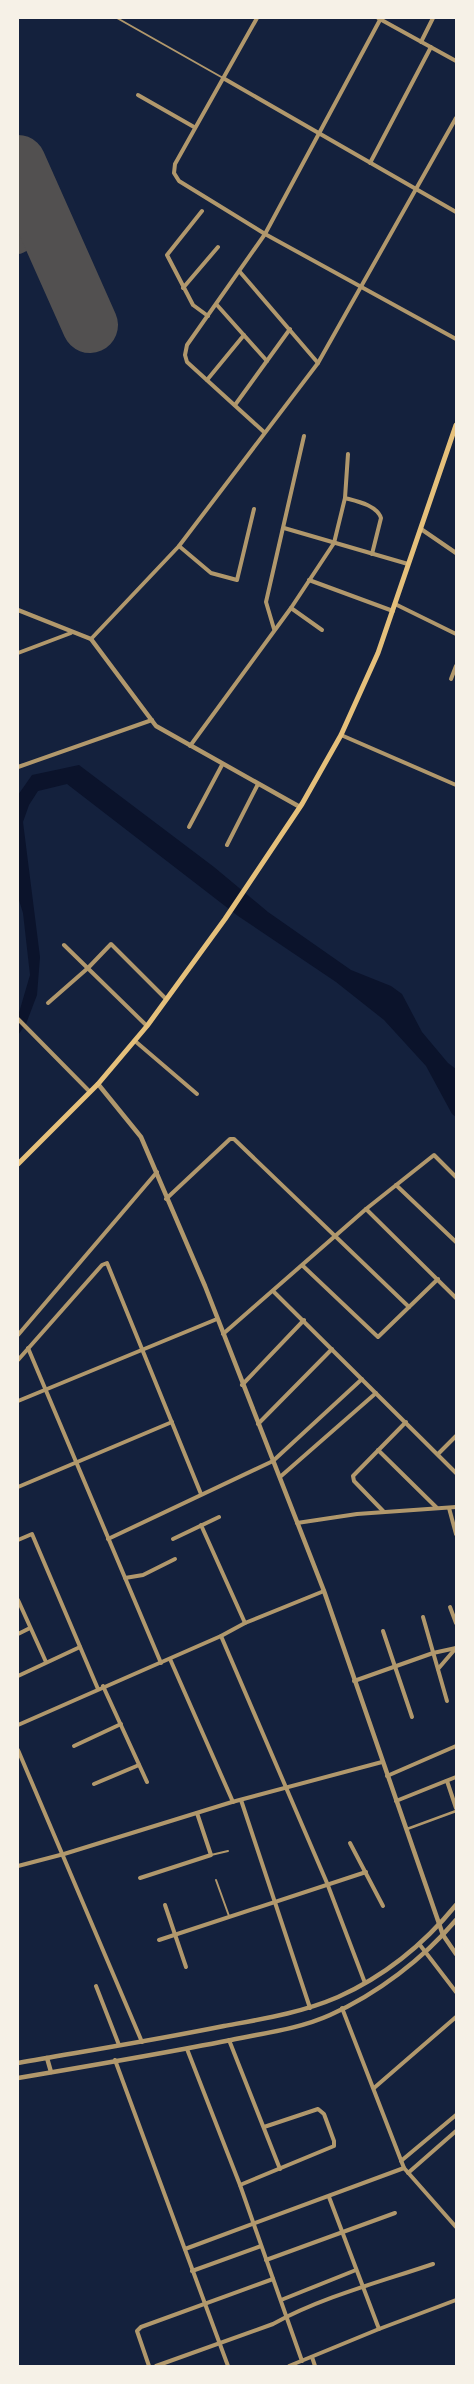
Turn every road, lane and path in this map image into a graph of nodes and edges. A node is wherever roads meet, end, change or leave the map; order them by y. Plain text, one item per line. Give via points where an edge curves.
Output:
1 (117, 18) edge
2 (257, 18) edge
3 (380, 18) edge
4 (433, 18) edge
5 (421, 42) junction
6 (431, 47) junction
7 (456, 61) edge
8 (223, 78) junction
9 (138, 95) dead end
10 (456, 118) edge
11 (194, 128) junction
12 (318, 132) junction
13 (370, 163) junction
14 (417, 189) junction
15 (202, 211) dead end
16 (456, 212) edge
17 (265, 234) junction
18 (218, 247) dead end
19 (240, 272) junction
20 (361, 287) junction
21 (183, 288) junction
22 (217, 305) junction
23 (208, 316) junction
24 (290, 329) junction
25 (244, 334) junction
26 (456, 339) edge
27 (268, 360) junction
28 (318, 362) junction
29 (208, 380) junction
30 (235, 405) junction
31 (456, 425) edge
32 (264, 432) junction
33 (304, 436) dead end
34 (348, 454) dead end
35 (345, 498) junction
36 (254, 509) dead end
37 (284, 528) junction
38 (421, 529) junction
39 (334, 543) junction
40 (179, 546) junction
41 (456, 553) edge
42 (372, 554) junction
43 (408, 564) junction
44 (309, 580) junction
45 (395, 604) junction
46 (291, 608) junction
47 (18, 610) edge
48 (393, 611) junction
49 (274, 629) junction
50 (322, 630) dead end
51 (71, 632) junction
52 (456, 634) edge
53 (91, 639) junction
54 (18, 653) edge
55 (456, 666) edge
56 (451, 679) dead end
57 (152, 720) junction
58 (341, 735) junction
59 (190, 746) junction
60 (222, 765) junction
61 (18, 767) edge
62 (258, 784) junction
63 (456, 785) edge
64 (300, 807) junction
65 (189, 827) dead end
66 (227, 845) dead end
67 (64, 945) dead end
68 (88, 968) junction
69 (166, 999) junction
70 (48, 1003) dead end
71 (18, 1019) edge
72 (147, 1026) junction
73 (135, 1040) junction
74 (98, 1084) junction
75 (90, 1092) junction
76 (197, 1094) dead end
77 (18, 1164) edge
78 (157, 1172) junction
79 (456, 1177) edge
80 (396, 1185) junction
81 (166, 1199) junction
82 (366, 1209) junction
83 (336, 1237) junction
84 (456, 1242) edge
85 (303, 1266) junction
86 (438, 1279) junction
87 (274, 1292) junction
88 (456, 1298) edge
89 (409, 1307) junction
90 (217, 1319) junction
91 (304, 1320) junction
92 (223, 1334) junction
93 (18, 1335) edge
94 (28, 1348) junction
95 (332, 1349) junction
96 (144, 1350) junction
97 (18, 1360) edge
98 (362, 1379) junction
99 (242, 1385) junction
100 (47, 1390) junction
101 (376, 1393) junction
102 (18, 1401) edge
103 (172, 1422) junction
104 (406, 1422) junction
105 (258, 1424) junction
106 (456, 1436) edge
107 (378, 1450) junction
108 (438, 1454) junction
109 (76, 1461) junction
110 (273, 1461) junction
111 (456, 1473) edge
112 (280, 1477) junction
113 (18, 1486) edge
114 (201, 1494) junction
115 (456, 1507) edge
116 (449, 1508) junction
117 (437, 1509) junction
118 (384, 1512) junction
119 (219, 1517) dead end
120 (297, 1523) junction
121 (202, 1525) junction
122 (456, 1534) edge
123 (108, 1539) junction
124 (173, 1539) dead end
125 (18, 1540) edge
126 (175, 1559) dead end
127 (125, 1578) junction
128 (324, 1591) junction
129 (18, 1600) edge
130 (450, 1607) dead end
131 (422, 1617) dead end
132 (245, 1623) junction
133 (456, 1624) edge
134 (30, 1628) junction
135 (383, 1631) dead end
136 (18, 1634) edge
137 (221, 1636) junction
138 (80, 1647) junction
139 (456, 1648) edge
140 (433, 1653) junction
141 (170, 1659) junction
142 (46, 1662) junction
143 (161, 1663) junction
144 (395, 1668) junction
145 (438, 1669) junction
146 (18, 1676) edge
147 (354, 1681) junction
148 (103, 1686) junction
149 (98, 1689) junction
150 (447, 1702) dead end
151 (412, 1717) dead end
152 (120, 1724) junction
153 (18, 1725) edge
154 (74, 1746) dead end
155 (456, 1746) edge
156 (18, 1750) edge
157 (382, 1762) junction
158 (139, 1765) junction
159 (387, 1776) junction
160 (456, 1777) edge
161 (447, 1780) junction
162 (147, 1782) dead end
163 (94, 1784) dead end
164 (286, 1788) junction
165 (241, 1800) junction
166 (396, 1801) junction
167 (233, 1802) junction
168 (456, 1810) edge
169 (197, 1813) junction
170 (405, 1829) junction
171 (350, 1843) dead end
172 (228, 1851) dead end
173 (64, 1854) junction
174 (211, 1854) junction
175 (18, 1866) edge
176 (366, 1872) junction
177 (140, 1878) dead end
178 (216, 1880) dead end
179 (327, 1884) junction
180 (276, 1901) junction
181 (165, 1905) dead end
182 (456, 1905) edge
183 (383, 1906) dead end
184 (229, 1916) junction
185 (456, 1920) edge
186 (440, 1926) junction
187 (174, 1935) junction
188 (443, 1935) junction
189 (159, 1940) dead end
190 (420, 1945) junction
191 (425, 1953) junction
192 (456, 1954) edge
193 (186, 1967) dead end
194 (365, 1983) junction
195 (96, 1986) dead end
196 (456, 1992) edge
197 (310, 2008) junction
198 (342, 2008) junction
199 (456, 2017) edge
200 (229, 2040) junction
201 (142, 2042) junction
202 (119, 2045) junction
203 (187, 2049) junction
204 (47, 2058) junction
205 (115, 2060) junction
206 (18, 2063) edge
207 (51, 2072) junction
208 (18, 2078) edge
209 (374, 2088) junction
210 (456, 2115) edge
211 (264, 2127) junction
212 (456, 2131) edge
213 (401, 2161) junction
214 (404, 2168) junction
215 (280, 2169) junction
216 (408, 2173) junction
217 (240, 2185) junction
218 (329, 2197) junction
219 (395, 2213) dead end
220 (253, 2224) junction
221 (456, 2227) edge
222 (342, 2232) junction
223 (261, 2246) junction
224 (185, 2249) junction
225 (266, 2260) junction
226 (433, 2264) dead end
227 (356, 2270) junction
228 (192, 2271) junction
229 (273, 2279) junction
230 (363, 2288) junction
231 (281, 2300) junction
232 (456, 2300) edge
233 (204, 2304) junction
234 (287, 2316) junction
235 (379, 2329) junction
236 (219, 2343) junction
237 (312, 2357) junction
238 (302, 2360) junction
239 (149, 2366) edge
240 (156, 2366) edge
241 (228, 2366) edge
242 (289, 2366) edge
243 (315, 2366) edge

1 - 8 lane
2 - 8 street
3 - 5 street
3 - 12 street
4 - 5 street
5 - 6 street
6 - 7 street
6 - 13 street
8 - 11 street
8 - 12 street
9 - 11 street
10 - 14 street
11 - 17 street via 175,164 174,173 179,181
12 - 13 street
12 - 17 street
13 - 14 street
14 - 16 street
14 - 20 street
15 - 21 street via 167,255
17 - 19 street
17 - 20 street
18 - 21 street
19 - 22 street
19 - 24 street
20 - 26 street
20 - 28 street
21 - 23 street via 193,305
22 - 23 street
22 - 25 street
23 - 29 street via 185,355 187,362
24 - 27 street
24 - 28 street
25 - 27 street
25 - 29 street
27 - 30 street
28 - 32 street
29 - 30 street
30 - 32 street
31 - 38 main road
32 - 40 street
33 - 37 street
34 - 35 street
35 - 39 street
35 - 42 street via 379,513
36 - 40 street via 237,580 210,573
37 - 39 street
37 - 49 street via 266,602
38 - 41 street
38 - 43 main road
39 - 42 street
39 - 44 street
40 - 53 street
42 - 43 street
43 - 45 main road
44 - 46 street
44 - 48 street
45 - 48 main road
45 - 52 street
46 - 49 street
46 - 50 street
47 - 51 street
48 - 58 main road
49 - 59 street
51 - 53 street
51 - 54 street
53 - 57 street
55 - 56 street
57 - 59 street via 156,726
57 - 61 street
58 - 63 street
58 - 64 main road
59 - 60 street
60 - 62 street
60 - 65 street
62 - 64 street
62 - 66 street
64 - 69 main road via 226,918
67 - 68 street
68 - 69 street via 111,944
68 - 70 street
68 - 72 street
69 - 72 main road
71 - 75 street
72 - 73 main road
73 - 74 main road
73 - 76 street
74 - 75 main road
74 - 78 street via 141,1137
75 - 77 main road
78 - 81 street
78 - 93 street
79 - 80 street via 434,1154
80 - 82 street
80 - 84 street
81 - 83 street via 230,1139 234,1139
81 - 90 street
82 - 83 street
82 - 86 street
83 - 85 street
83 - 89 street
85 - 87 street
85 - 89 street via 378,1337
86 - 88 street
86 - 89 street
87 - 91 street
87 - 92 street
90 - 92 street
90 - 96 street
91 - 95 street
91 - 99 street
92 - 99 street
94 - 96 street via 107,1263
94 - 97 street
94 - 100 street
95 - 98 street
95 - 105 street
96 - 100 street
96 - 103 street
98 - 101 street
98 - 110 street
99 - 105 street
100 - 102 street
100 - 109 street
101 - 104 street
101 - 112 street
103 - 109 street
103 - 114 street
104 - 107 street
104 - 108 street
105 - 110 street
106 - 108 street
107 - 117 street
107 - 118 street via 353,1479
108 - 111 street
109 - 113 street
109 - 123 street
110 - 112 street
110 - 114 street
112 - 120 street
114 - 123 street
115 - 116 street
116 - 117 street
116 - 122 street
117 - 118 street
118 - 120 street
119 - 121 street
120 - 128 street
121 - 124 street
121 - 132 street
123 - 127 street
125 - 138 street via 32,1534
126 - 127 street via 143,1575
127 - 143 street
128 - 132 street
128 - 147 street
129 - 134 street
130 - 133 street
131 - 140 street
132 - 137 street
134 - 136 street
134 - 142 street
135 - 144 street
137 - 141 street
137 - 164 street
138 - 142 street
138 - 149 street
139 - 140 street
139 - 145 street
140 - 144 street
140 - 145 street
141 - 143 street
141 - 167 street
142 - 146 street
143 - 148 street
144 - 147 street
144 - 151 street
145 - 150 street
147 - 157 street
148 - 149 street
148 - 152 street
149 - 153 street
152 - 154 street
152 - 158 street
155 - 159 street
156 - 173 street
157 - 159 street
157 - 164 street
158 - 162 street
158 - 163 street
159 - 166 street
160 - 161 street
161 - 166 street
161 - 168 street
164 - 165 street
164 - 179 street
165 - 167 street
165 - 180 street
166 - 170 street
167 - 169 street
168 - 170 street
169 - 173 street
169 - 174 street
170 - 186 street
171 - 176 street
172 - 174 lane
173 - 175 street
173 - 201 street
174 - 177 street
176 - 179 street
176 - 183 street
178 - 184 lane
179 - 180 street
179 - 194 street
180 - 184 street
180 - 197 street
181 - 187 street
182 - 186 street
184 - 187 street
185 - 188 street
186 - 188 street
186 - 190 street
187 - 189 street
187 - 193 street
188 - 191 street
188 - 192 street
190 - 191 street
190 - 194 street
191 - 196 street
191 - 198 street via 374,1991
194 - 197 street
195 - 202 street
197 - 201 street
198 - 200 street via 295,2028
198 - 209 street
199 - 209 street
200 - 203 street
200 - 211 street
201 - 202 street
202 - 204 street
203 - 205 street
203 - 217 street
204 - 206 street
204 - 207 street
205 - 207 street
205 - 224 street
207 - 208 street
209 - 213 street
210 - 213 street
211 - 215 street
211 - 215 street via 318,2109 324,2114 334,2141 331,2149
212 - 216 street
213 - 214 street
214 - 216 street
214 - 218 street
215 - 217 street
216 - 221 street
217 - 220 street
218 - 220 street
218 - 222 street
219 - 222 street
220 - 223 street
220 - 224 street
222 - 225 street
222 - 227 street
223 - 225 street
223 - 228 street
224 - 228 street
225 - 229 street
226 - 230 street
227 - 230 street
227 - 231 street
228 - 233 street
229 - 231 street
229 - 233 street
230 - 234 street
230 - 235 street
231 - 234 street
232 - 235 street
233 - 236 street
233 - 239 street via 137,2331
234 - 236 street
234 - 238 street
235 - 237 street
236 - 240 street
236 - 241 street
237 - 238 street
237 - 243 street
238 - 242 street

